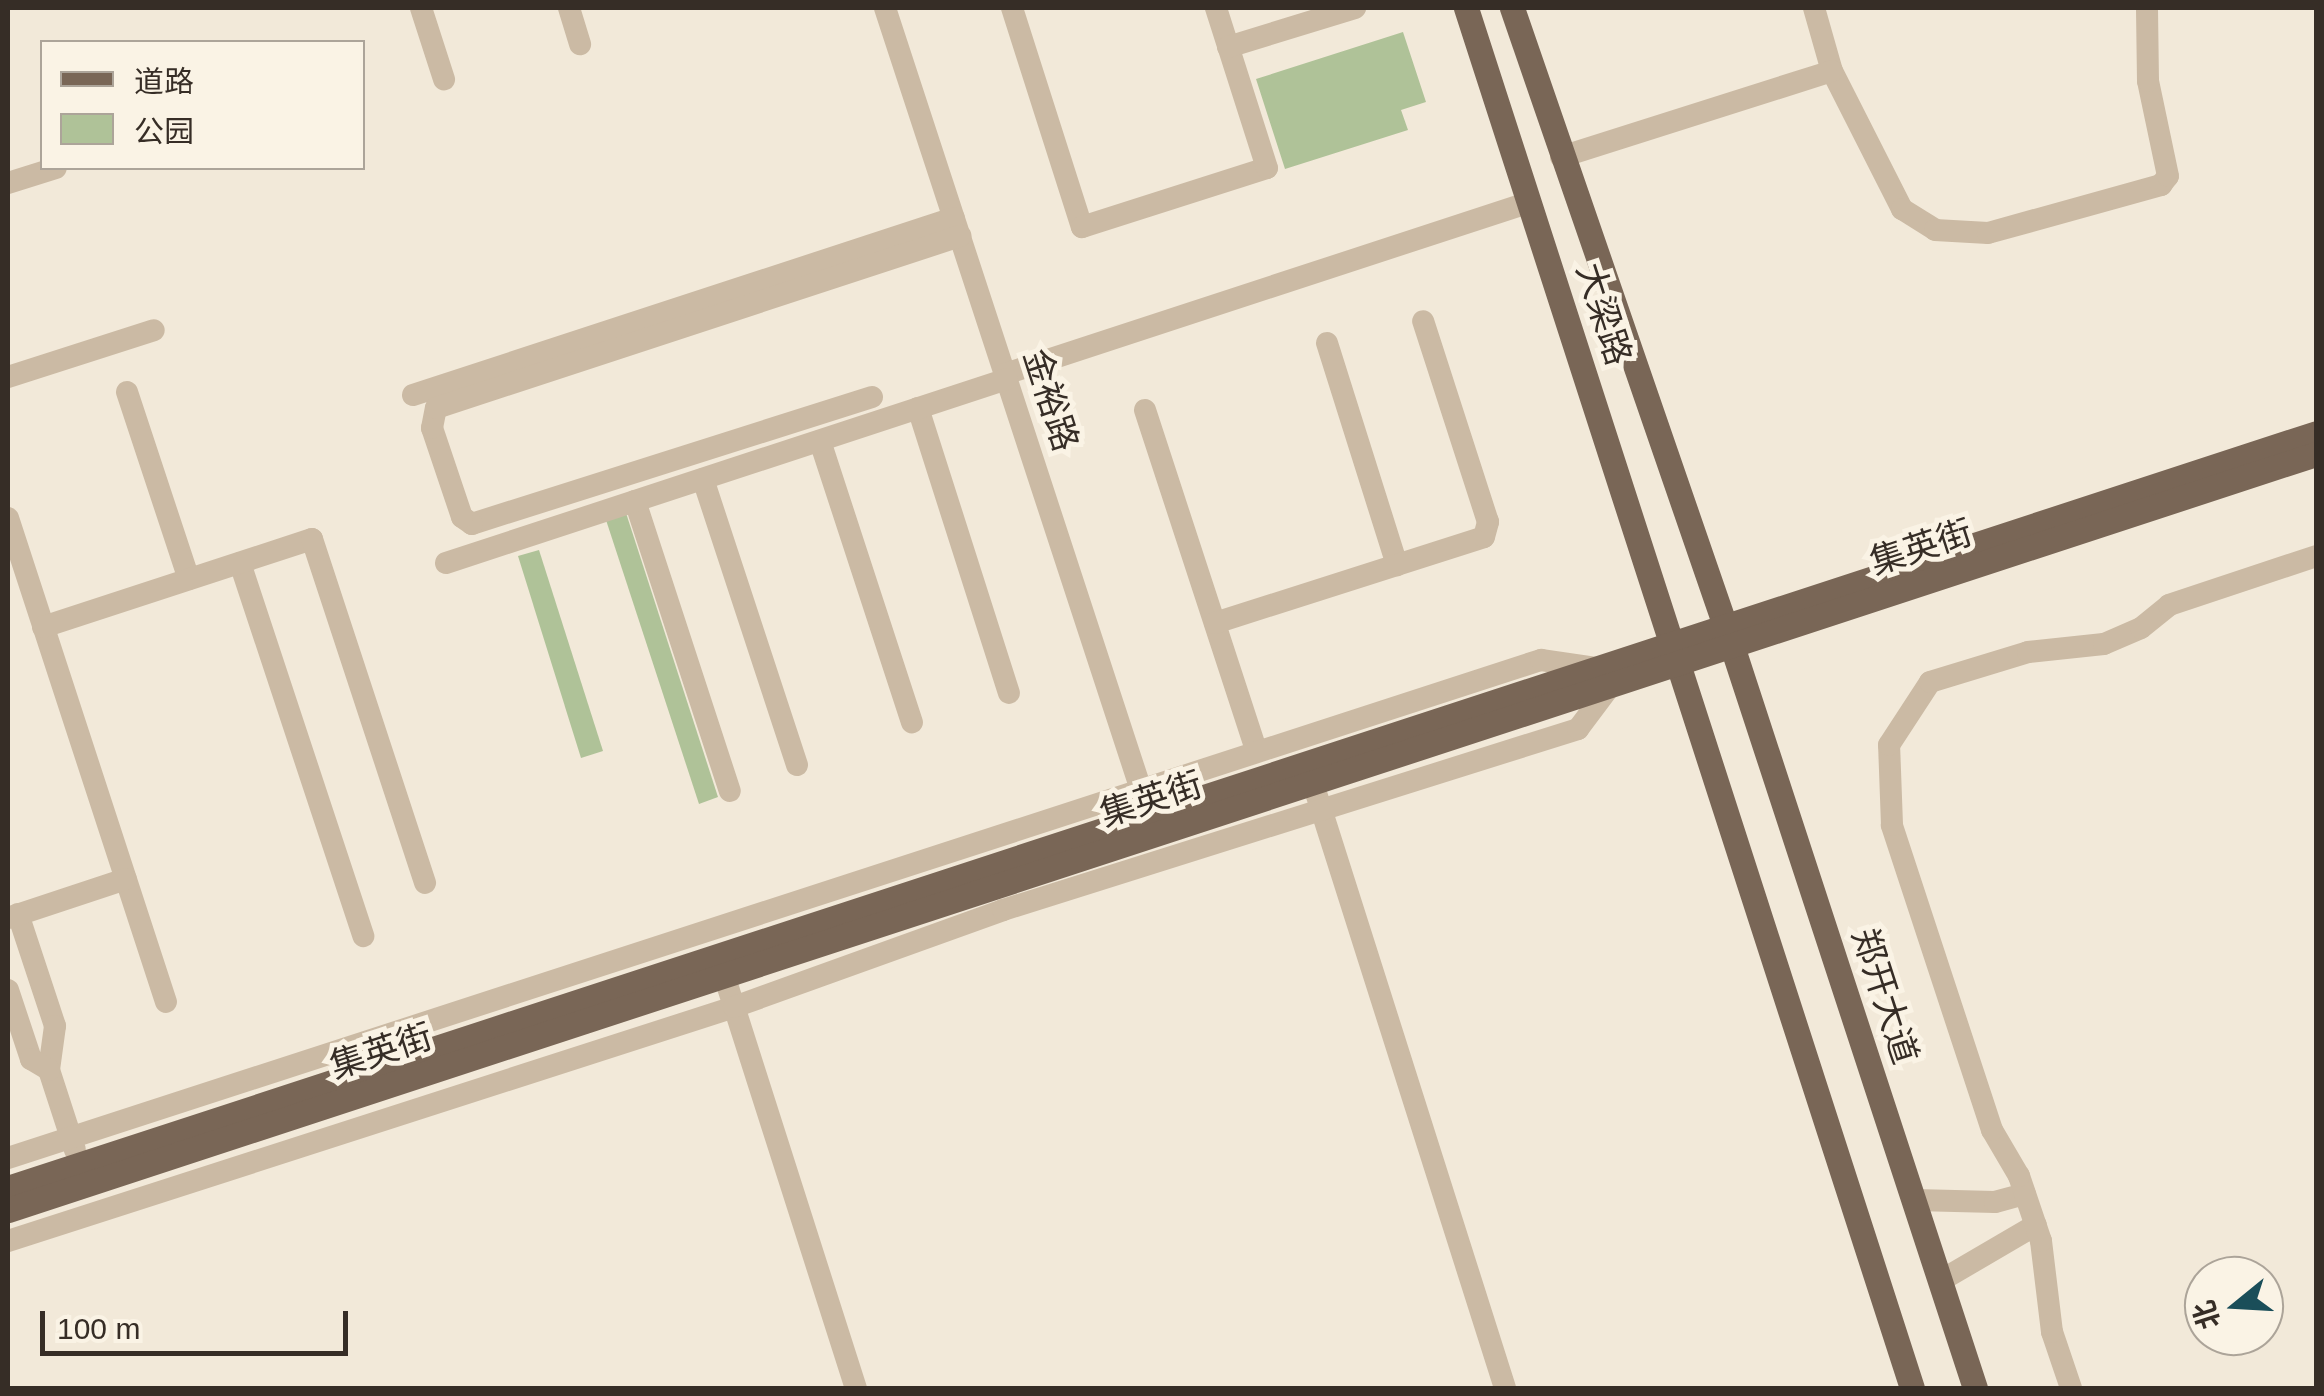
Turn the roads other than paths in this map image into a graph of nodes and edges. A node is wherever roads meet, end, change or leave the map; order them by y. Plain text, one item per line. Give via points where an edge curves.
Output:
1 (421, 8) edge
2 (569, 8) edge
3 (885, 8) edge
4 (1012, 8) edge
5 (1216, 8) edge
6 (1355, 8) edge
7 (1466, 8) edge
8 (1512, 8) edge
9 (1814, 8) edge
10 (2147, 8) edge
11 (580, 44) dead end
12 (1228, 47) junction
13 (1832, 71) junction
14 (444, 79) dead end
15 (1561, 157) junction
16 (50, 170) edge
17 (8, 183) edge
18 (1530, 202) junction
19 (957, 227) junction
20 (1423, 321) dead end
21 (154, 330) dead end
22 (1327, 343) dead end
23 (1006, 377) junction
24 (8, 378) edge
25 (128, 392) dead end
26 (413, 394) dead end
27 (872, 396) dead end
28 (918, 408) junction
29 (1145, 410) dead end
30 (2316, 433) edge
31 (820, 440) junction
32 (2316, 454) edge
33 (704, 479) junction
34 (635, 501) junction
35 (8, 518) edge
36 (2316, 556) edge
37 (240, 563) junction
38 (446, 564) dead end
39 (1397, 565) junction
40 (189, 579) junction
41 (31, 591) junction
42 (8, 598) edge
43 (1215, 624) junction
44 (43, 627) junction
45 (1729, 636) junction
46 (1679, 652) junction
47 (1604, 677) junction
48 (1009, 694) dead end
49 (912, 722) dead end
50 (1256, 750) junction
51 (798, 765) dead end
52 (1312, 783) junction
53 (1140, 787) junction
54 (730, 791) dead end
55 (1321, 809) junction
56 (1150, 814) junction
57 (126, 878) junction
58 (425, 883) dead end
59 (13, 916) edge
60 (363, 936) dead end
61 (724, 976) junction
62 (8, 990) edge
63 (166, 1002) dead end
64 (734, 1007) junction
65 (49, 1070) junction
66 (71, 1137) junction
67 (8, 1158) edge
68 (80, 1164) junction
69 (8, 1188) edge
70 (2025, 1194) junction
71 (1915, 1200) junction
72 (8, 1210) edge
73 (2036, 1225) junction
74 (8, 1241) edge
75 (1940, 1281) junction
76 (856, 1388) edge
77 (1505, 1388) edge
78 (1912, 1388) edge
79 (1976, 1388) edge
80 (2071, 1388) edge

1 - 14 street
2 - 11 street
3 - 19 street, 金裕路
4 - 12 street via 1082,227 1267,168
5 - 12 street
6 - 12 street
7 - 18 main road, 大梁路
8 - 15 main road, 大梁路
9 - 13 street
10 - 13 street via 2148,81 2168,176 2161,185 1988,234 1935,230 1902,210
13 - 15 street
15 - 45 main road, 大梁路
16 - 17 street
18 - 23 street
18 - 46 main road, 大梁路
19 - 23 street, 金裕路
19 - 26 street
19 - 27 street via 436,408 432,428 462,517 472,524
20 - 39 street via 1488,522 1484,537
21 - 24 street
22 - 39 street
23 - 28 street
23 - 53 street, 金裕路
25 - 40 street
28 - 31 street
28 - 48 street
29 - 43 street
30 - 45 main road, 集英街
31 - 33 street
31 - 49 street
32 - 45 main road, 集英街
33 - 34 street
33 - 51 street
34 - 38 street
34 - 54 street
35 - 41 street
36 - 70 street via 2169,606 2104,644 2028,652 1930,682 1899,722 1886,770 1892,825 1992,1130
37 - 40 street
37 - 58 street via 312,539
37 - 60 street
39 - 43 street
40 - 44 street
41 - 42 street
41 - 44 street
43 - 50 street
44 - 57 street
45 - 46 main road, 集英街
45 - 71 main road, 郑开大道
46 - 47 main road, 集英街
46 - 78 main road
47 - 50 street via 1541,660
47 - 52 main road, 集英街
47 - 55 street via 1578,728
47 - 56 main road, 集英街
50 - 53 street
52 - 55 street
52 - 61 main road, 集英街
53 - 56 street, 金裕路
53 - 66 street
55 - 64 street via 1003,910
55 - 77 street
56 - 68 main road, 集英街
57 - 59 street
57 - 63 street
59 - 65 street via 55,1026
61 - 64 street
61 - 72 main road, 集英街
62 - 65 street via 32,1058
64 - 74 street
64 - 76 street
65 - 66 street
66 - 67 street
66 - 68 street
68 - 69 main road, 集英街
70 - 71 street via 1995,1202
70 - 73 street
71 - 75 main road, 郑开大道
73 - 75 street
73 - 80 street via 2052,1332
75 - 79 main road, 郑开大道

